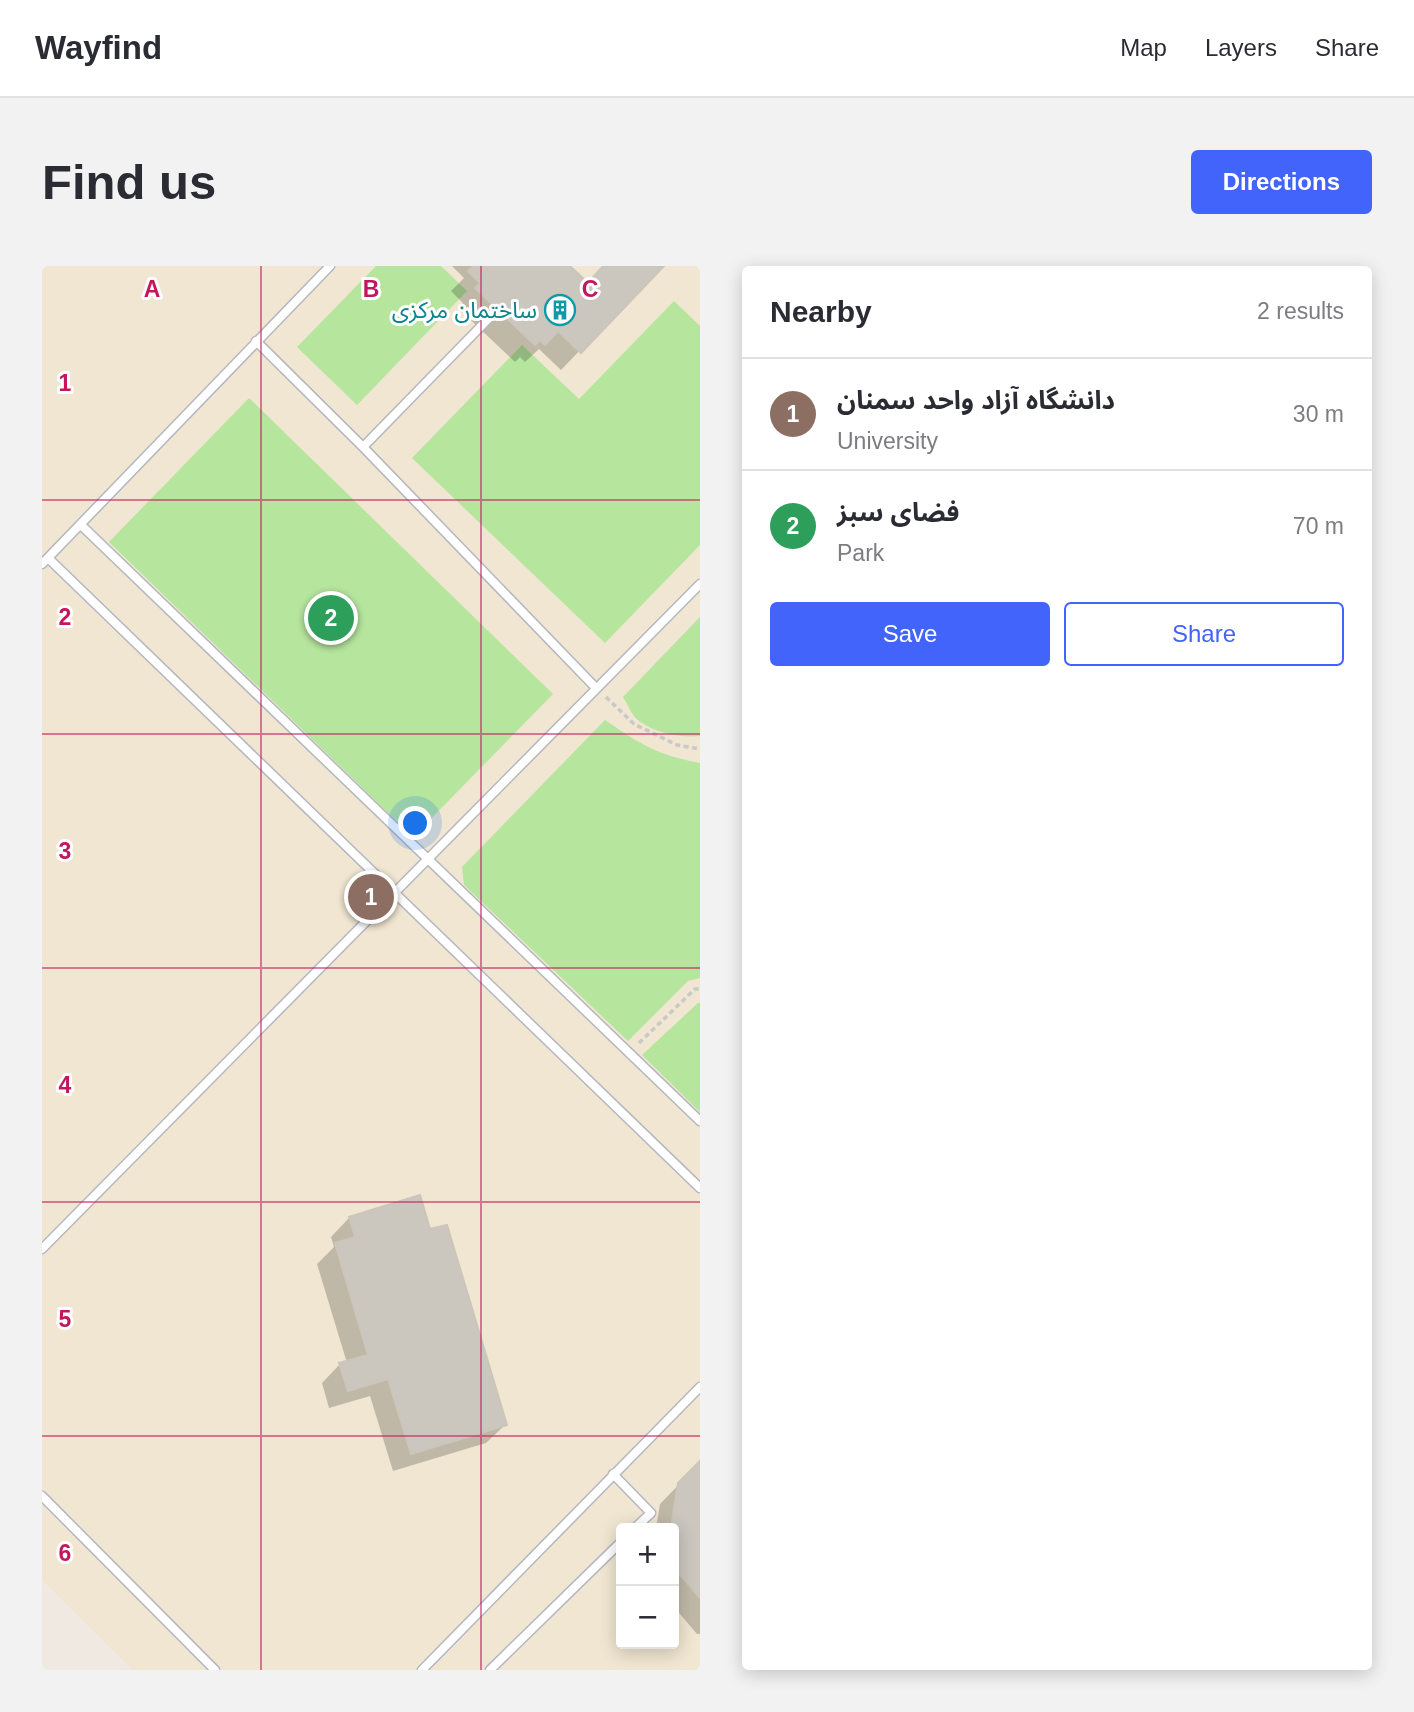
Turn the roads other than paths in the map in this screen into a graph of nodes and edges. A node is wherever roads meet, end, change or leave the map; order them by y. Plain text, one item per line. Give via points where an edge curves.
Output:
1 (330, 266) edge
2 (494, 314) dead end
3 (256, 341) junction
4 (363, 447) junction
5 (81, 525) junction
6 (45, 561) edge
7 (700, 584) edge
8 (596, 688) junction
9 (430, 859) junction
10 (395, 893) junction
11 (700, 1121) edge
12 (700, 1188) edge
13 (42, 1249) edge
14 (700, 1387) edge
15 (614, 1474) junction
16 (42, 1496) edge
17 (640, 1523) edge
18 (616, 1547) edge
19 (215, 1670) edge
20 (422, 1670) edge
21 (490, 1670) edge

1 - 3 lane
2 - 4 lane
3 - 4 lane
3 - 5 lane
4 - 8 lane
5 - 6 lane
5 - 9 lane
6 - 10 lane
7 - 8 lane
8 - 9 lane
9 - 10 lane
9 - 11 lane
10 - 12 lane
10 - 13 lane
14 - 15 lane
15 - 17 lane via 651,1513
15 - 20 lane
16 - 19 lane
18 - 21 lane

